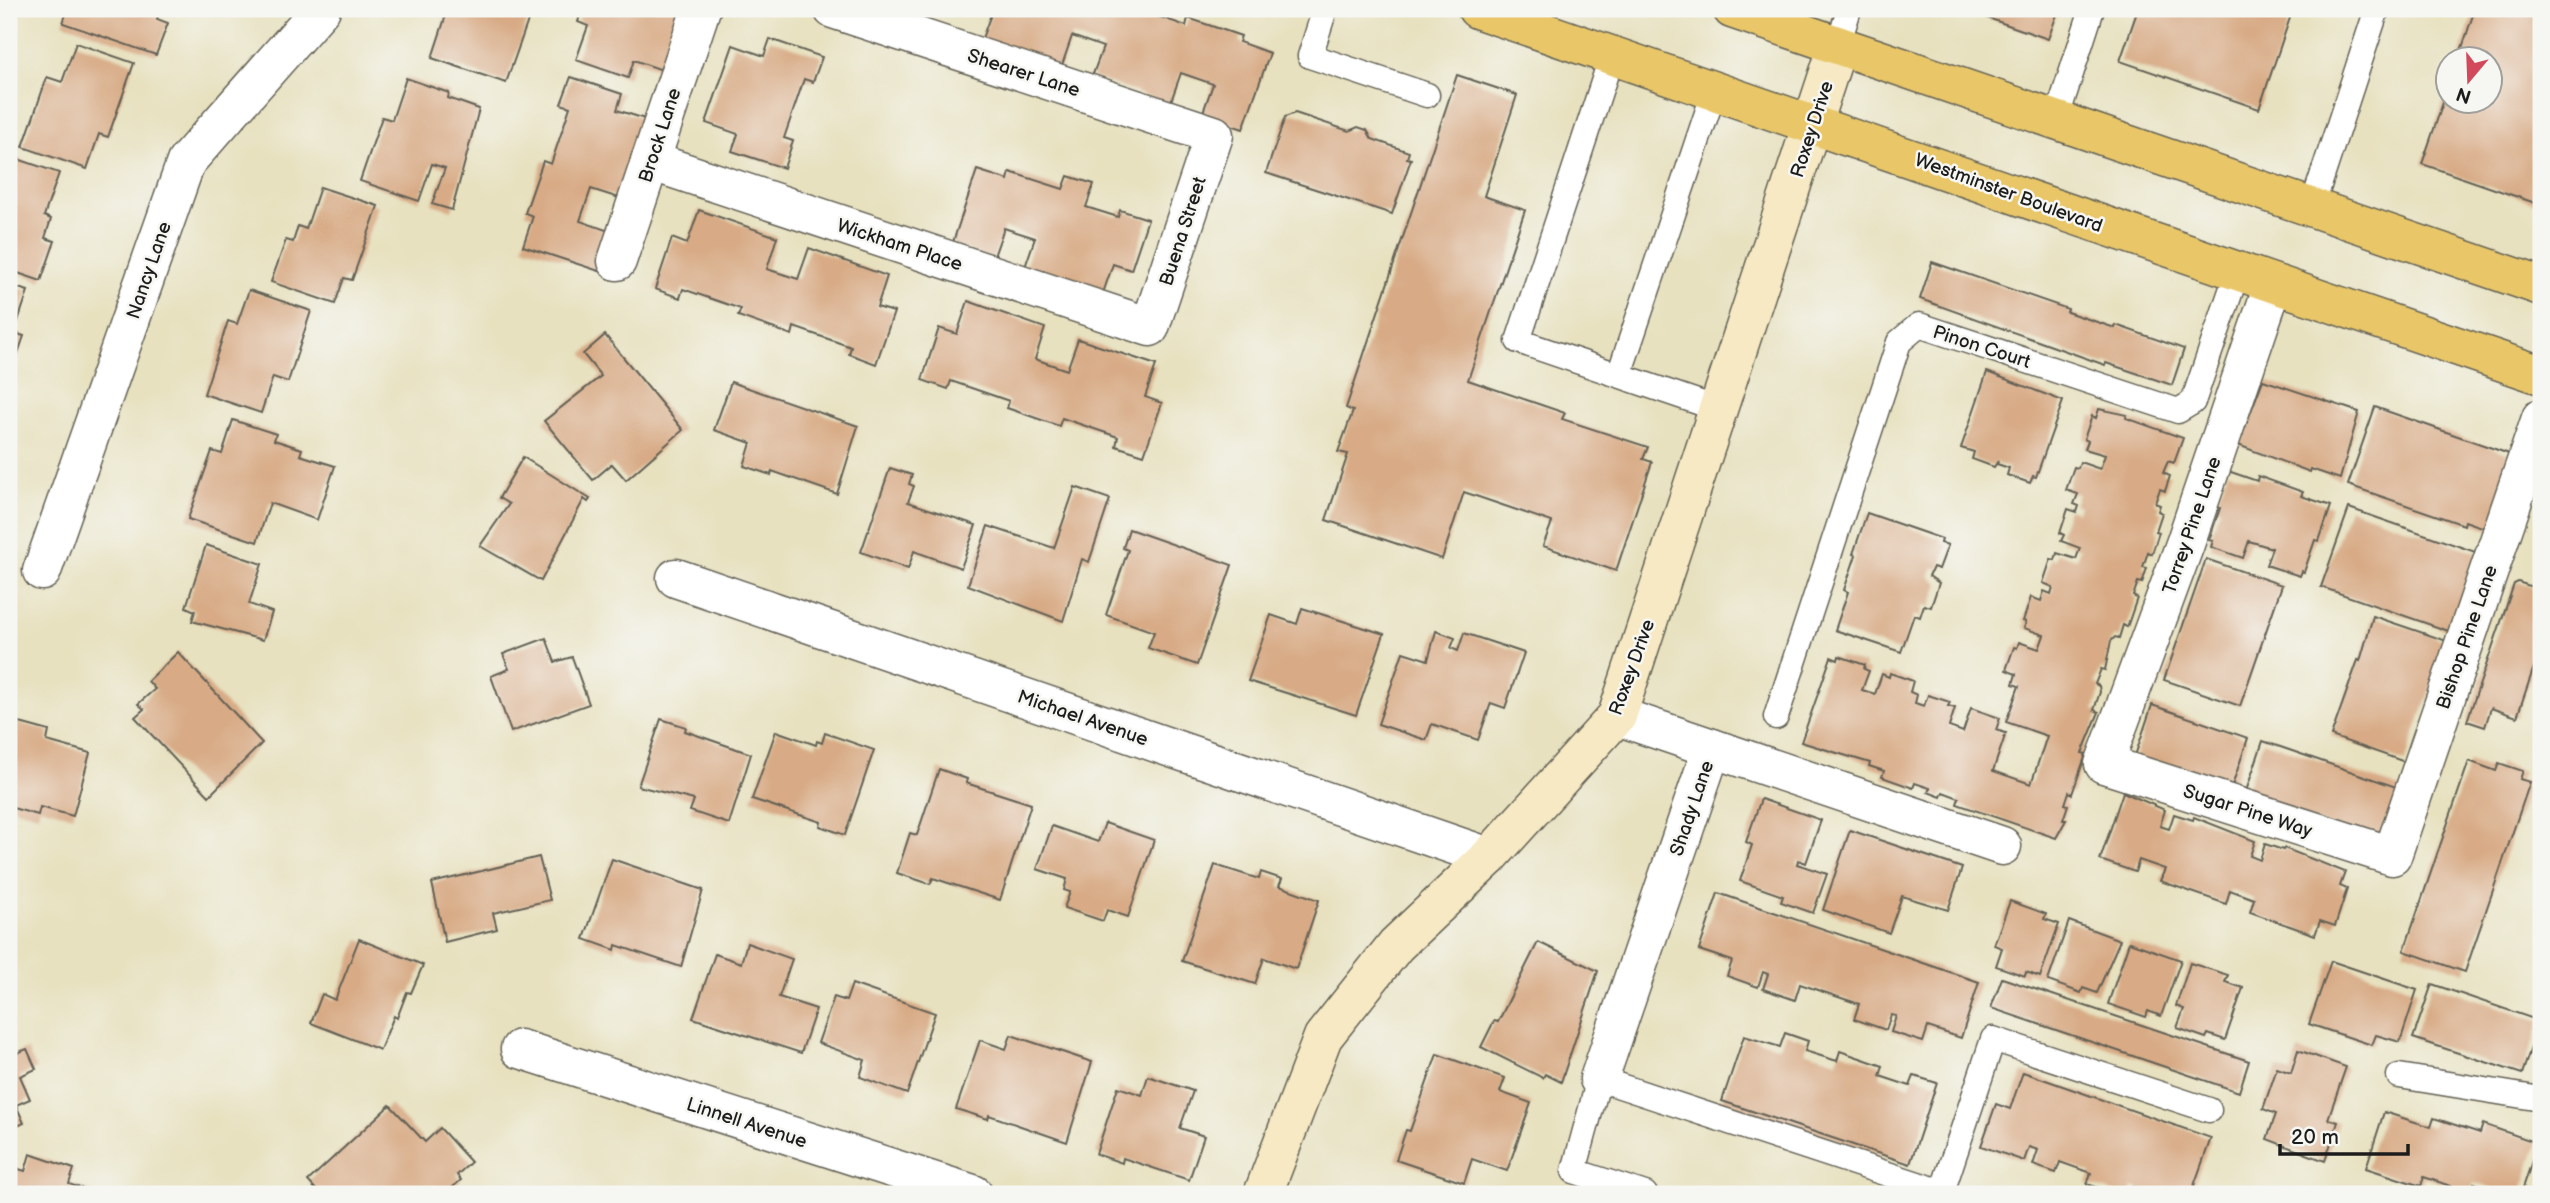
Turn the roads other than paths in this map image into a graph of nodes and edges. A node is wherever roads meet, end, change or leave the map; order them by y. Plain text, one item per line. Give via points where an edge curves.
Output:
1 (321, 9) edge
2 (701, 9) edge
3 (833, 9) edge
4 (1325, 9) edge
5 (1477, 9) edge
6 (1732, 9) edge
7 (1849, 9) edge
8 (2092, 9) edge
9 (2377, 9) edge
10 (911, 21) edge
11 (1838, 45) junction
12 (1612, 55) junction
13 (1715, 89) junction
14 (1427, 95) dead end
15 (2056, 120) junction
16 (1813, 122) junction
17 (1214, 135) joint
18 (650, 161) junction
19 (2312, 208) junction
20 (617, 261) dead end
21 (2237, 273) junction
22 (2273, 285) junction
23 (2541, 286) edge
24 (1150, 327) joint
25 (1619, 375) junction
26 (2541, 375) edge
27 (1718, 409) junction
28 (2541, 418) edge
29 (42, 571) dead end
30 (676, 578) dead end
31 (1617, 716) junction
32 (1776, 717) dead end
33 (1712, 748) junction
34 (2104, 764) joint
35 (2002, 846) dead end
36 (2392, 856) joint
37 (1489, 857) junction
38 (520, 1049) dead end
39 (2399, 1076) dead end
40 (1599, 1079) junction
41 (2541, 1099) edge
42 (2209, 1110) dead end
43 (973, 1194) edge
44 (1263, 1194) edge
45 (1645, 1194) edge

1 - 29 street, Nancy Lane via 186,162
2 - 18 street, Brock Lane
3 - 10 street, Shearer Lane
4 - 14 lane via 1310,56
5 - 12 main road, Westminster Boulevard
6 - 11 main road
7 - 11 lane
8 - 15 lane
9 - 19 lane
10 - 17 street, Shearer Lane
11 - 15 main road
11 - 16 street, Roxey Drive
12 - 13 main road, Westminster Boulevard
12 - 25 lane via 1518,341
13 - 16 main road, Westminster Boulevard
13 - 25 lane
15 - 19 main road
16 - 21 main road, Westminster Boulevard
16 - 27 street, Roxey Drive
17 - 24 street, Buena Street
18 - 20 street, Brock Lane
18 - 24 street, Wickham Place
19 - 23 main road
21 - 22 main road, Westminster Boulevard
21 - 32 lane, Pinon Court via 2193,402 2178,411 1919,325 1899,342
22 - 26 main road, Westminster Boulevard
22 - 34 street, Torrey Pine Lane
25 - 27 lane
27 - 31 street, Roxey Drive
28 - 36 street, Bishop Pine Lane
30 - 37 street, Michael Avenue
31 - 33 street
31 - 37 street, Roxey Drive
33 - 35 street, Shady Lane
33 - 40 street, Shady Lane
34 - 36 street, Sugar Pine Way
37 - 44 street, Roxey Drive via 1396,945 1323,1037
38 - 43 street, Linnell Avenue
39 - 41 lane
40 - 42 lane via 1942,1192 1993,1038
40 - 45 lane via 1574,1171

